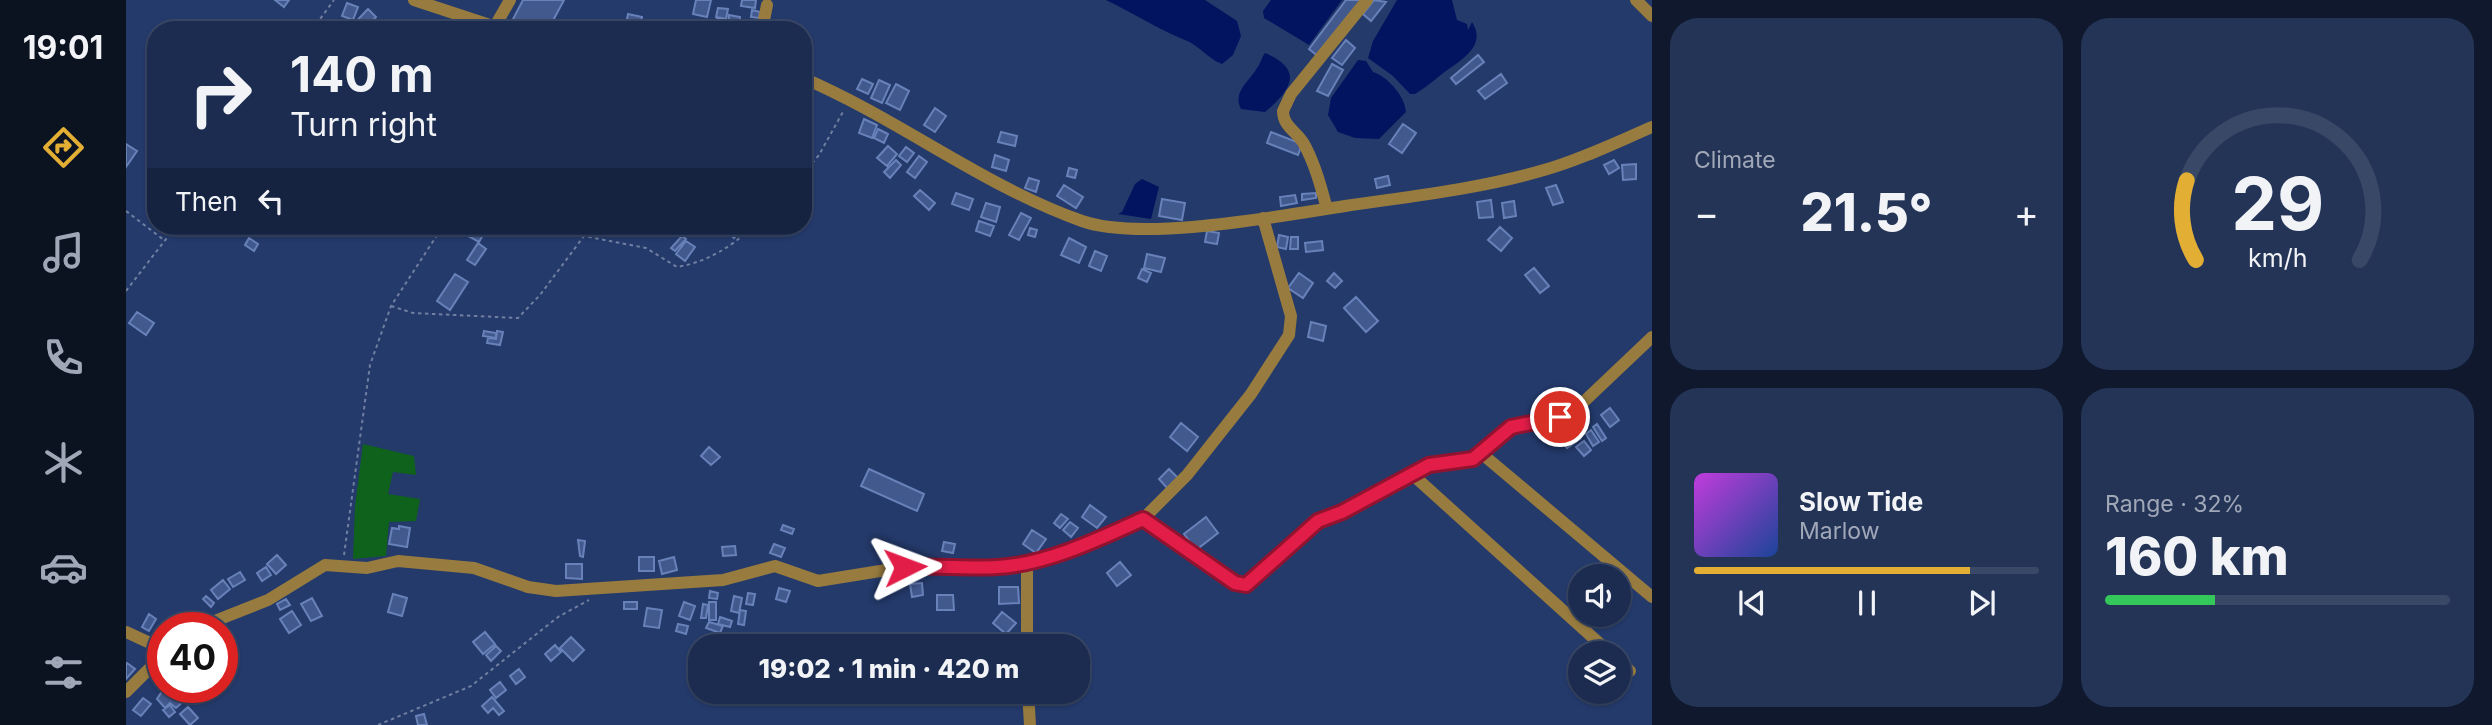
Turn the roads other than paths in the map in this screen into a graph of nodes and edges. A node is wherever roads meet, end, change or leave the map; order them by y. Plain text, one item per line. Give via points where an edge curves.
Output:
1 (414, 0) edge
2 (510, 0) edge
3 (1367, 0) edge
4 (1636, 0) edge
5 (767, 5) dead end
6 (1652, 16) edge
7 (478, 21) edge
8 (502, 21) edge
9 (764, 21) edge
10 (812, 82) edge
11 (1652, 127) edge
12 (1327, 209) junction
13 (1264, 218) junction
14 (1652, 337) edge
15 (1481, 453) junction
16 (1413, 475) junction
17 (1143, 519) junction
18 (1027, 563) junction
19 (1652, 597) edge
20 (238, 612) edge
21 (126, 632) edge
22 (1027, 634) edge
23 (1597, 641) edge
24 (147, 642) edge
25 (147, 671) edge
26 (126, 692) edge
27 (1029, 704) edge
28 (1030, 725) edge

1 - 7 street
2 - 8 street
3 - 12 street via 1291,94 1283,111 1287,126 1308,152
4 - 6 street
5 - 9 street
10 - 13 street via 999,184 1084,222 1148,229
11 - 12 street via 1547,169 1486,185
12 - 13 street
13 - 17 street via 1291,316 1289,335 1216,441
14 - 15 street via 1573,412 1511,427
15 - 16 street via 1465,462 1429,465
15 - 19 street
16 - 17 street via 1318,521 1241,586
16 - 23 street
17 - 18 street
18 - 20 street via 905,567 818,581 775,566 723,580 556,591 528,587 474,568 398,561 367,568 325,565 268,600
18 - 22 street
21 - 24 street
25 - 26 street
27 - 28 street

